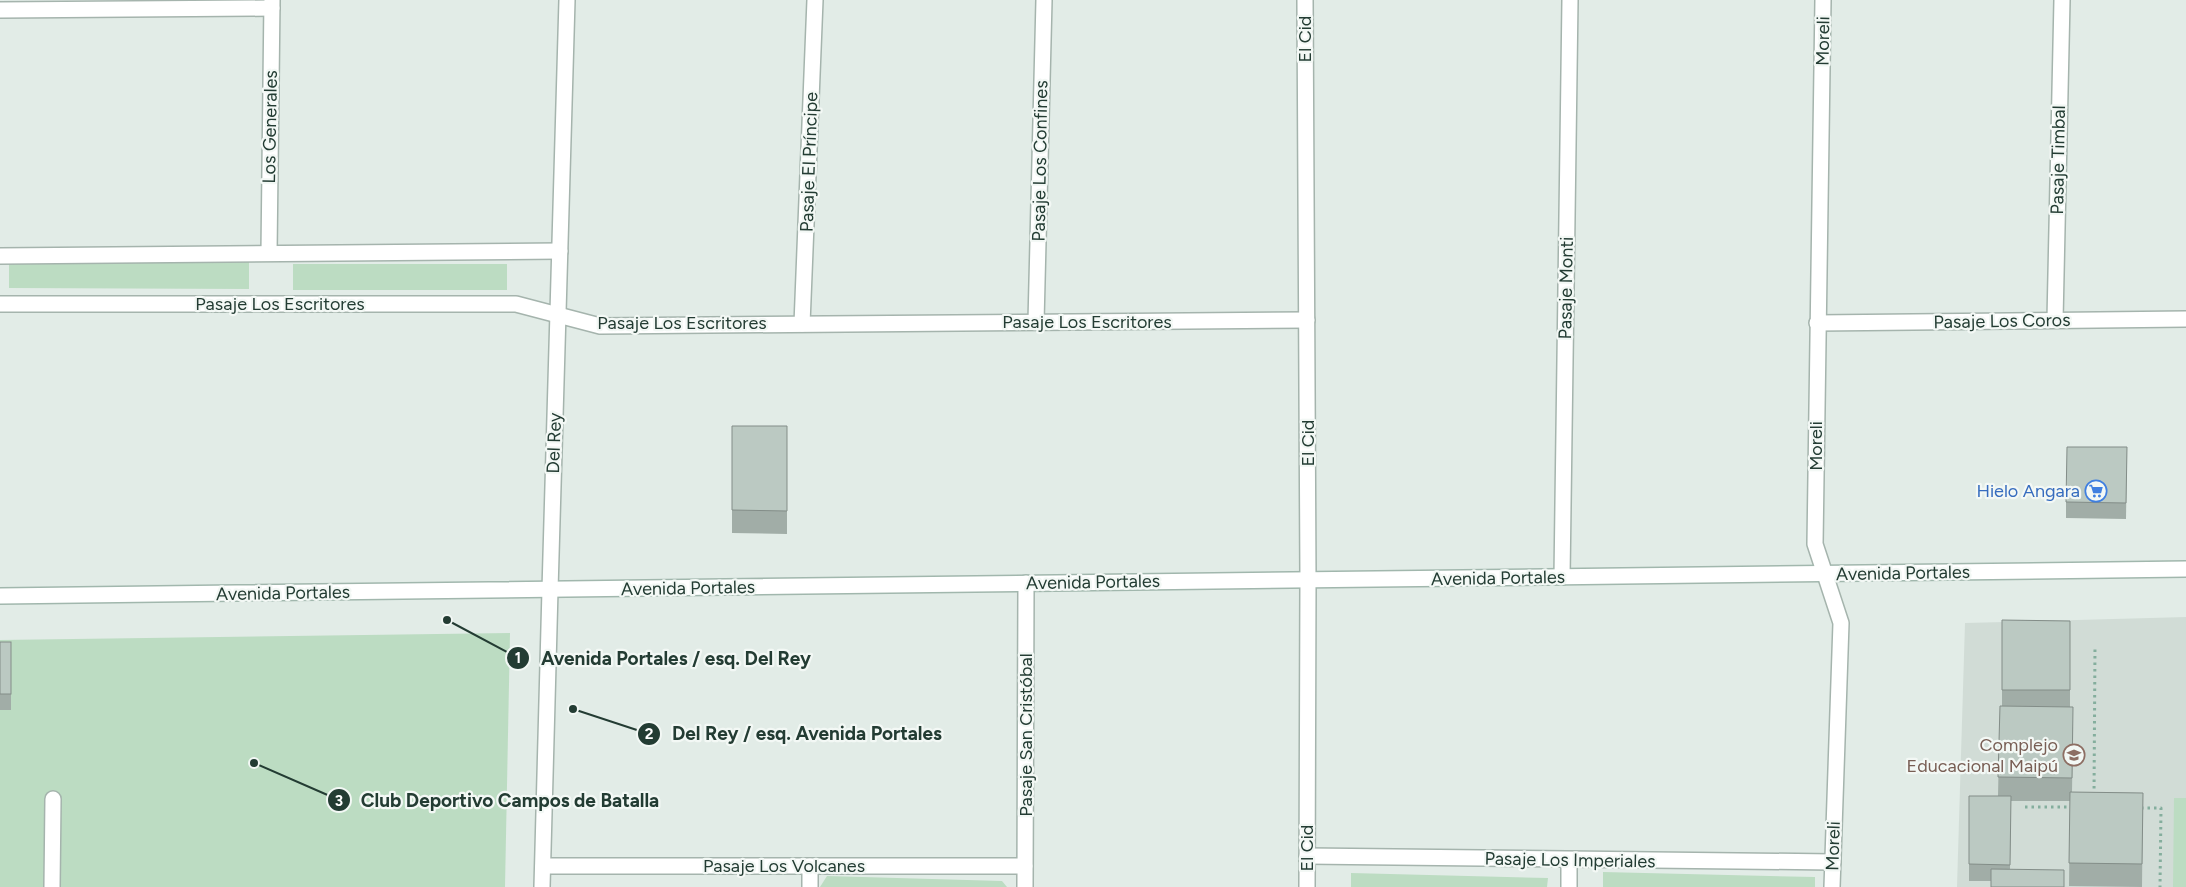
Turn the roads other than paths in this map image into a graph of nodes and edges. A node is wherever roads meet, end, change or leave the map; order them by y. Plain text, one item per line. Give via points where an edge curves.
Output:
1 (567, 0) edge
2 (815, 0) edge
3 (1044, 0) edge
4 (1305, 0) edge
5 (1570, 0) edge
6 (1824, 0) edge
7 (2062, 0) edge
8 (272, 4) edge
9 (0, 10) edge
10 (560, 250) junction
11 (268, 253) junction
12 (0, 256) edge
13 (0, 304) edge
14 (558, 315) junction
15 (2186, 319) edge
16 (1307, 320) junction
17 (2055, 320) junction
18 (1036, 322) junction
19 (1817, 323) junction
20 (802, 324) junction
21 (2186, 569) edge
22 (1825, 574) junction
23 (1562, 577) junction
24 (1308, 580) junction
25 (1026, 583) junction
26 (550, 590) junction
27 (0, 596) edge
28 (53, 799) dead end
29 (1307, 856) junction
30 (1569, 860) junction
31 (1833, 862) junction
32 (543, 866) junction
33 (810, 866) junction
34 (1025, 866) junction
35 (52, 887) edge
36 (542, 887) edge
37 (810, 887) edge
38 (1025, 887) edge
39 (1307, 887) edge
40 (1569, 887) edge
41 (1832, 887) edge

1 - 10 street, Del Rey
2 - 20 street, Pasaje El Príncipe
3 - 18 street, Pasaje Los Confines
4 - 16 street, El Cid
5 - 23 street, Pasaje Monti
6 - 19 street, Moreli
7 - 17 street, Pasaje Timbal
8 - 9 street
8 - 11 street, Los Generales
10 - 11 street
10 - 14 street, Del Rey
11 - 12 street
13 - 14 street, Pasaje Los Escritores via 516,304
14 - 20 street, Pasaje Los Escritores via 600,326
14 - 26 street, Del Rey
15 - 17 street, Pasaje Los Coros
16 - 18 street, Pasaje Los Escritores
16 - 24 street, El Cid
17 - 19 street, Pasaje Los Coros
18 - 20 street, Pasaje Los Escritores
19 - 22 street, Moreli via 1815,544
21 - 22 street, Avenida Portales
22 - 23 street, Avenida Portales
22 - 31 street, Moreli via 1841,623
23 - 24 street, Avenida Portales
24 - 25 street, Avenida Portales
24 - 29 street, El Cid
25 - 26 street, Avenida Portales
25 - 34 street, Pasaje San Cristóbal
26 - 27 street, Avenida Portales
26 - 32 street, Del Rey
28 - 35 street
29 - 30 street, Pasaje Los Imperiales
29 - 39 street, El Cid
30 - 31 street, Pasaje Los Imperiales
30 - 40 street
31 - 41 street, Moreli
32 - 33 street, Pasaje Los Volcanes
32 - 36 street, Del Rey
33 - 34 street, Pasaje Los Volcanes
33 - 37 street
34 - 38 street, Pasaje San Cristóbal

